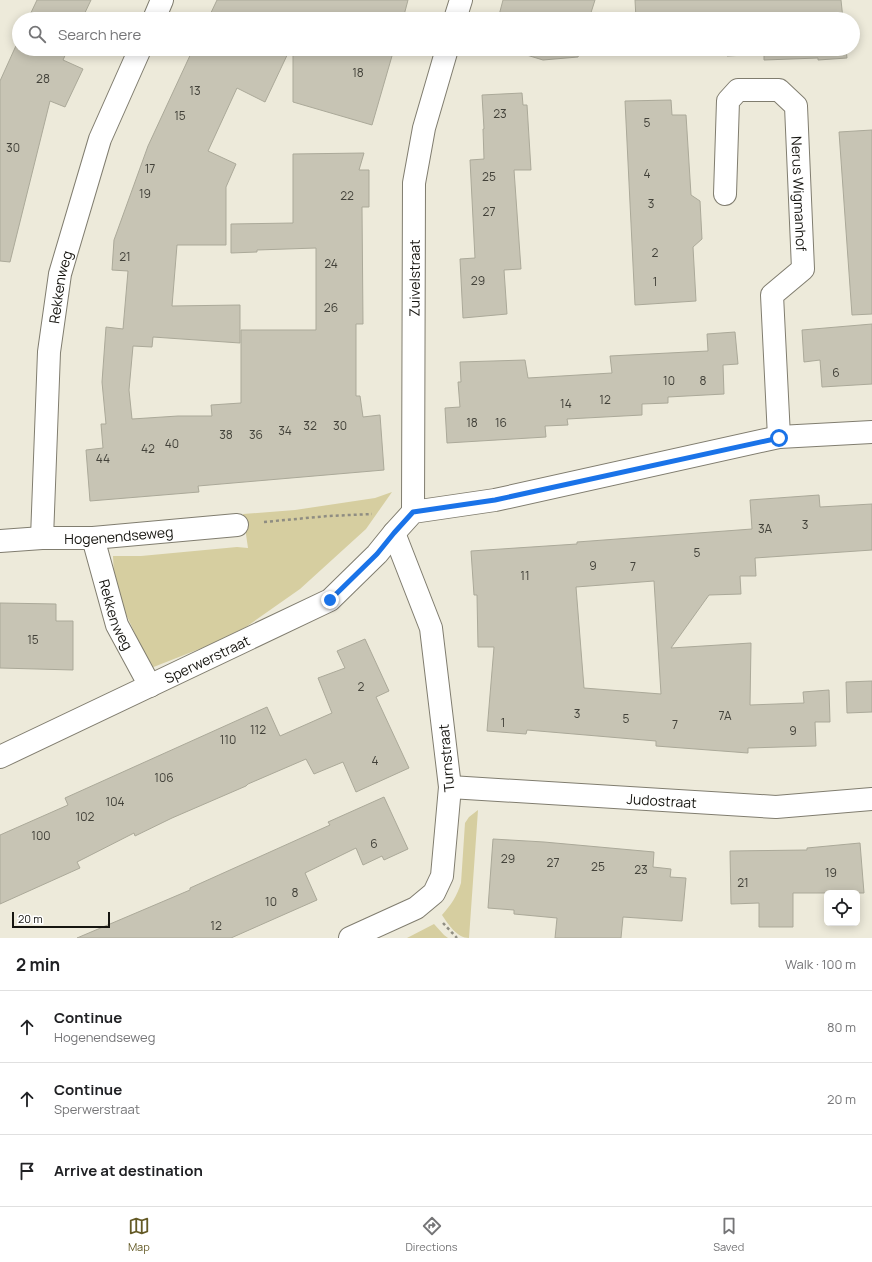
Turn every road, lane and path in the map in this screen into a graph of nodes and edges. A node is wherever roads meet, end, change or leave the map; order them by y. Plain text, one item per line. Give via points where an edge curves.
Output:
1 (162, 0) edge
2 (460, 0) edge
3 (157, 12) edge
4 (457, 12) edge
5 (137, 56) edge
6 (445, 56) edge
7 (725, 194) dead end
8 (872, 432) edge
9 (779, 438) junction
10 (413, 512) junction
11 (237, 525) joint
12 (394, 533) junction
13 (42, 538) junction
14 (93, 538) junction
15 (0, 541) edge
16 (150, 686) junction
17 (0, 757) edge
18 (450, 787) junction
19 (872, 799) edge
20 (350, 938) edge

1 - 3 street
2 - 4 street
5 - 13 street, Rekkenweg via 100,139 60,274 49,352
6 - 10 street, Zuivelstraat via 424,128 414,183
7 - 9 street, Nerus Wigmanhof via 728,101 738,90 779,90 796,106 803,269 772,295
8 - 9 street
9 - 10 street via 495,500
10 - 11 path via 328,516
10 - 12 street
11 - 14 street, Hogenendseweg
12 - 16 street, Sperwerstraat via 377,554 330,600
12 - 18 street, Turnstraat via 431,628
13 - 14 street, Hogenendseweg
13 - 15 street, Hogenendseweg
14 - 16 street, Rekkenweg via 117,625
16 - 17 street, Sperwerstraat
18 - 19 street, Judostraat via 776,807
18 - 20 street, Turnstraat via 442,876 434,893 416,908

